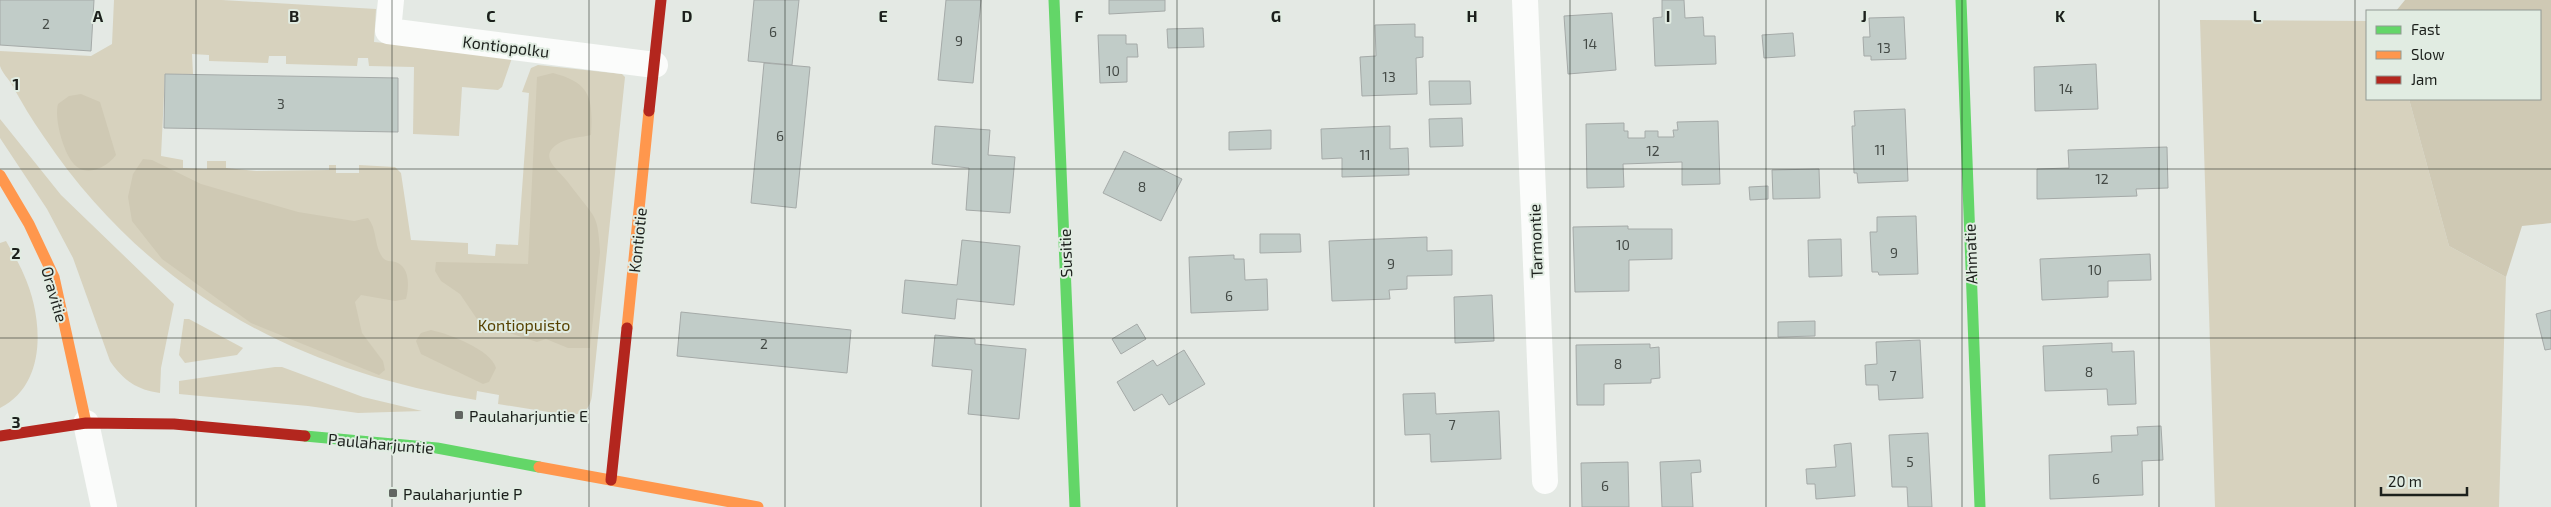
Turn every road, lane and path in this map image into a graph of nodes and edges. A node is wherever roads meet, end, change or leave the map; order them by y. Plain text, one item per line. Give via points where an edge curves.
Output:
1 (391, 0) edge
2 (661, 0) edge
3 (1054, 0) edge
4 (1525, 0) edge
5 (1961, 0) edge
6 (655, 65) junction
7 (0, 175) edge
8 (86, 422) junction
9 (0, 436) edge
10 (611, 480) junction
11 (1545, 481) dead end
12 (104, 507) edge
13 (758, 507) edge
14 (1075, 507) edge
15 (1980, 507) edge

1 - 6 street, Kontiopolku via 388,32
2 - 6 street, Kontiotie
3 - 14 street, Susitie
4 - 11 street, Tarmontie
5 - 15 street, Ahmatie
6 - 10 street, Kontiotie
7 - 8 street, Oravitie via 29,224 54,277
8 - 9 street, Paulaharjuntie
8 - 10 street, Paulaharjuntie via 174,424 437,448
8 - 12 street
10 - 13 street, Paulaharjuntie

